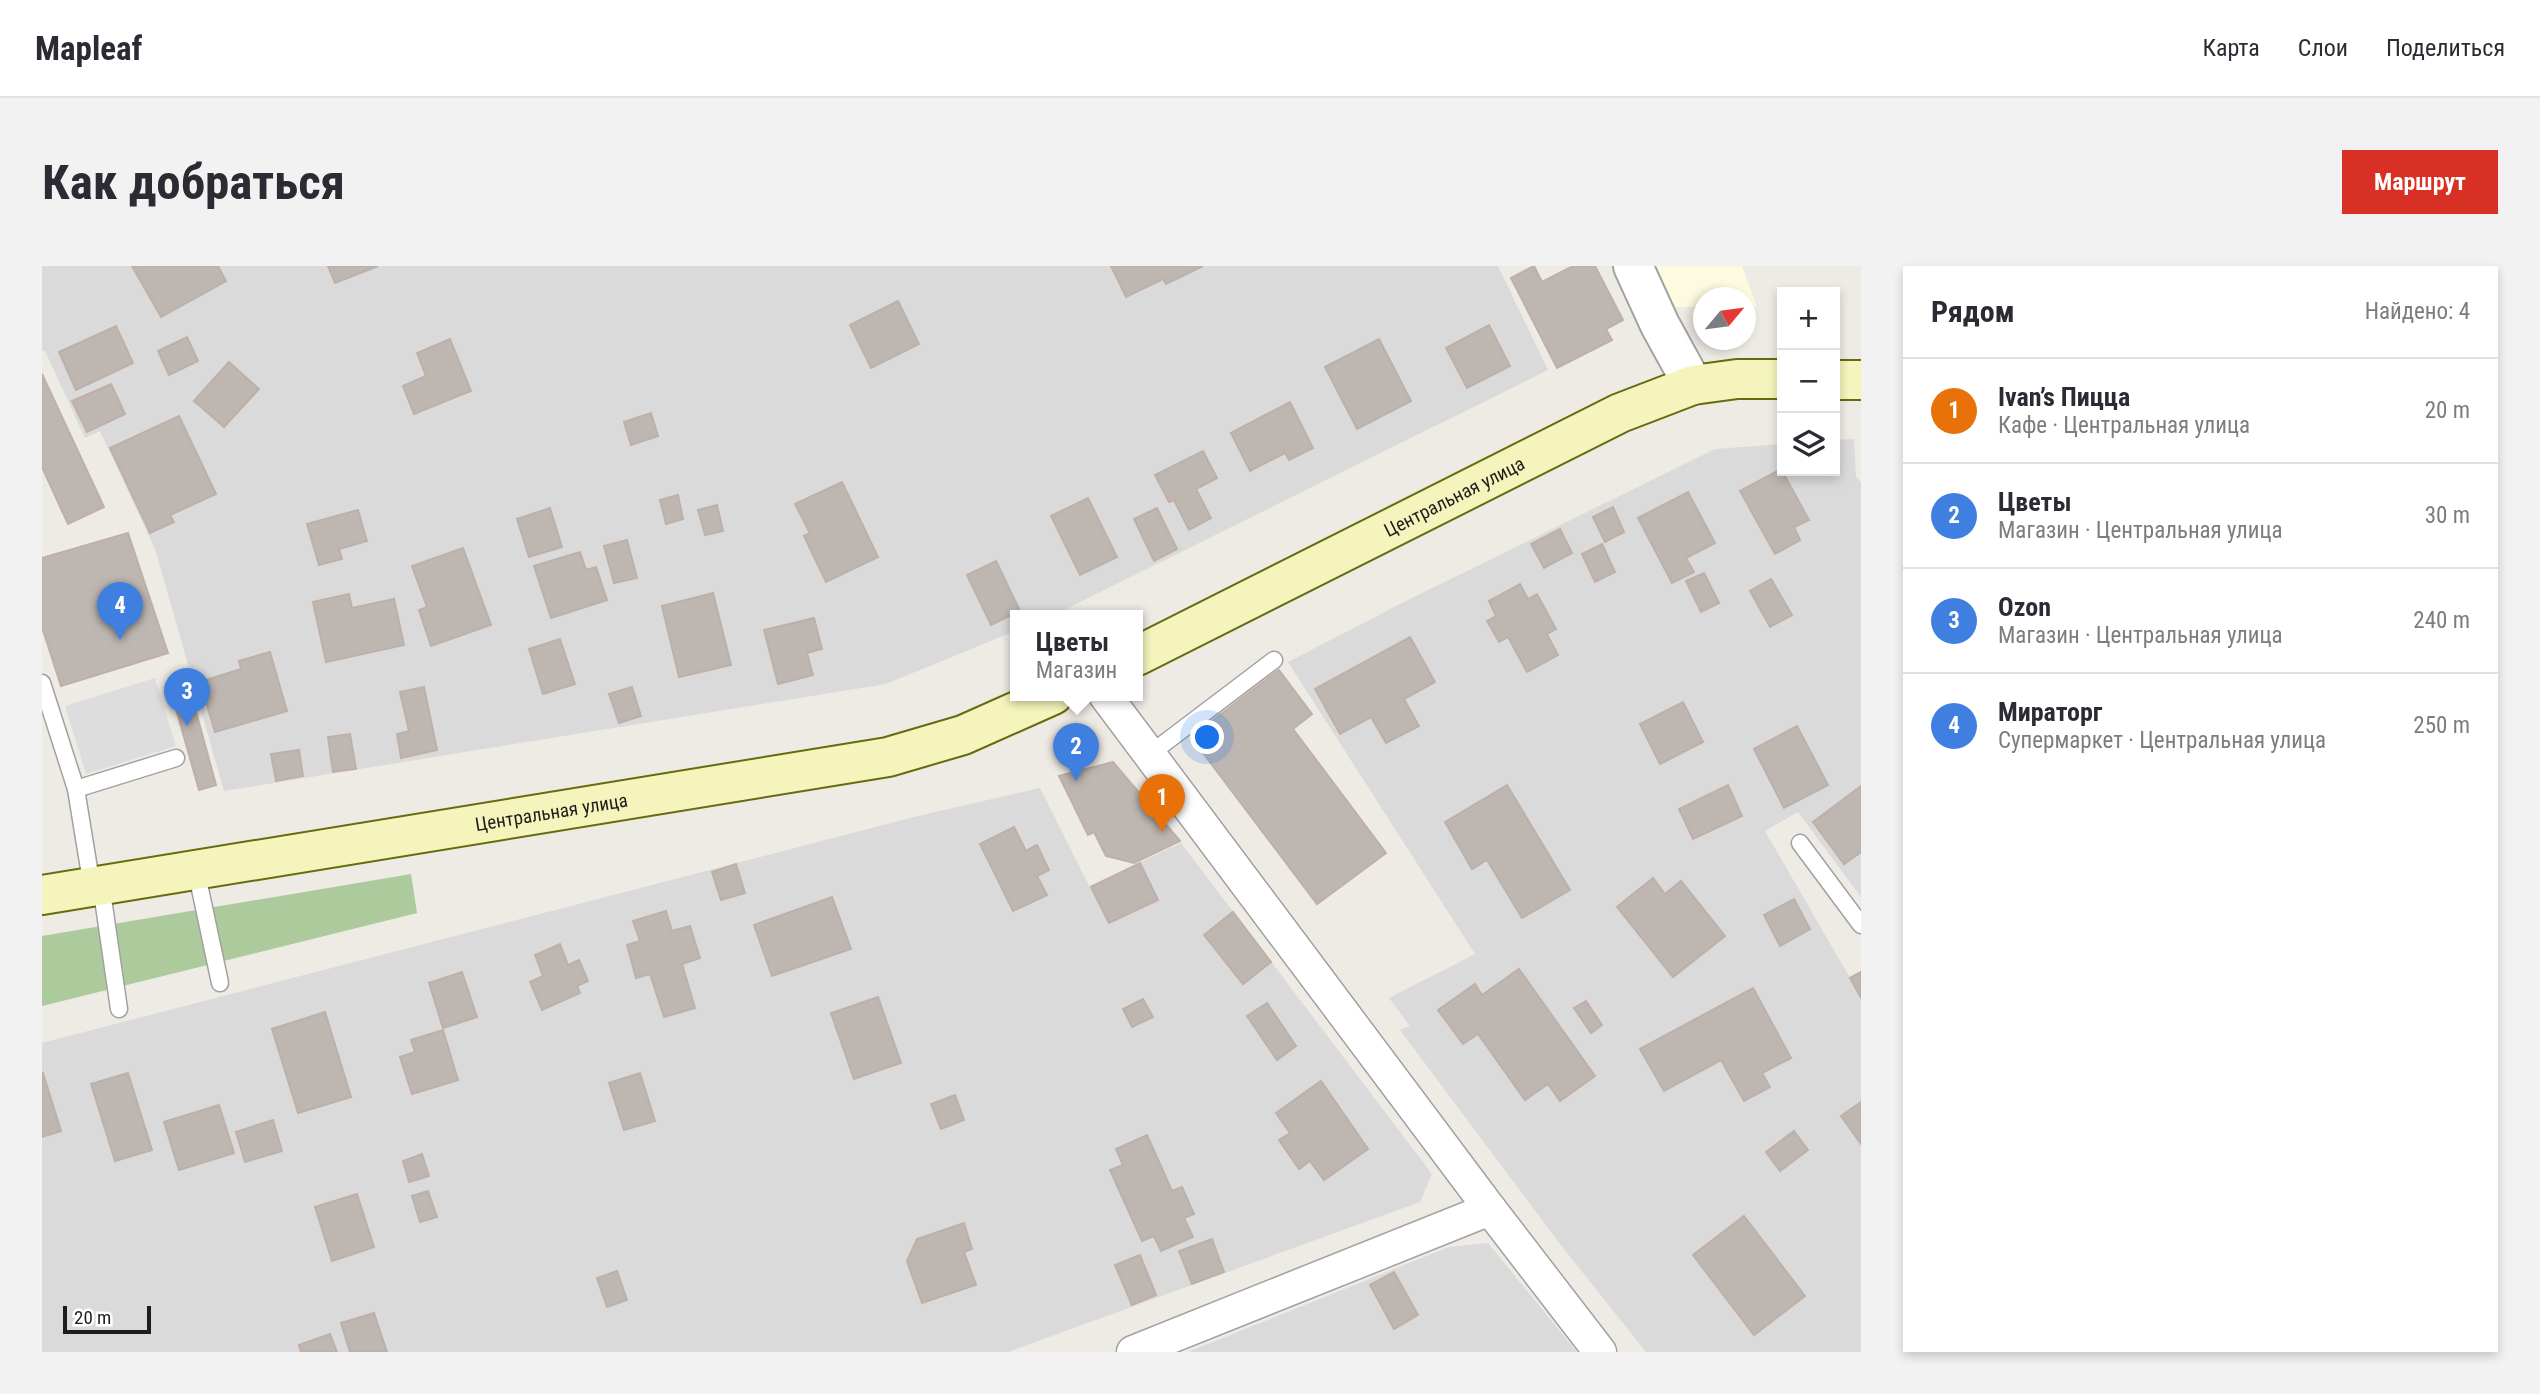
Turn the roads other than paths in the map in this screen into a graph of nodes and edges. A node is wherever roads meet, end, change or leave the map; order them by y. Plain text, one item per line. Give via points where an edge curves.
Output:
1 (1633, 266) edge
2 (1777, 379) edge
3 (1840, 380) edge
4 (1861, 380) edge
5 (1693, 385) junction
6 (1143, 653) edge
7 (1274, 660) dead end
8 (42, 683) edge
9 (1040, 701) edge
10 (1110, 701) edge
11 (1150, 754) junction
12 (176, 758) dead end
13 (76, 789) junction
14 (1801, 843) dead end
15 (196, 870) junction
16 (97, 886) junction
17 (42, 895) edge
18 (1861, 925) edge
19 (220, 983) dead end
20 (119, 1009) dead end
21 (1489, 1209) junction
22 (1133, 1352) edge
23 (1600, 1352) edge

1 - 5 street
2 - 5 main road, Центральная улица
3 - 4 main road
5 - 6 main road, Центральная улица via 1620,412
7 - 11 lane
8 - 13 lane
9 - 15 main road, Центральная улица via 963,735 888,757
10 - 11 street
11 - 21 street
12 - 13 lane
13 - 16 lane
14 - 18 lane
15 - 16 main road, Центральная улица
15 - 19 lane
16 - 17 main road, Центральная улица
16 - 20 lane
21 - 22 street
21 - 23 street

